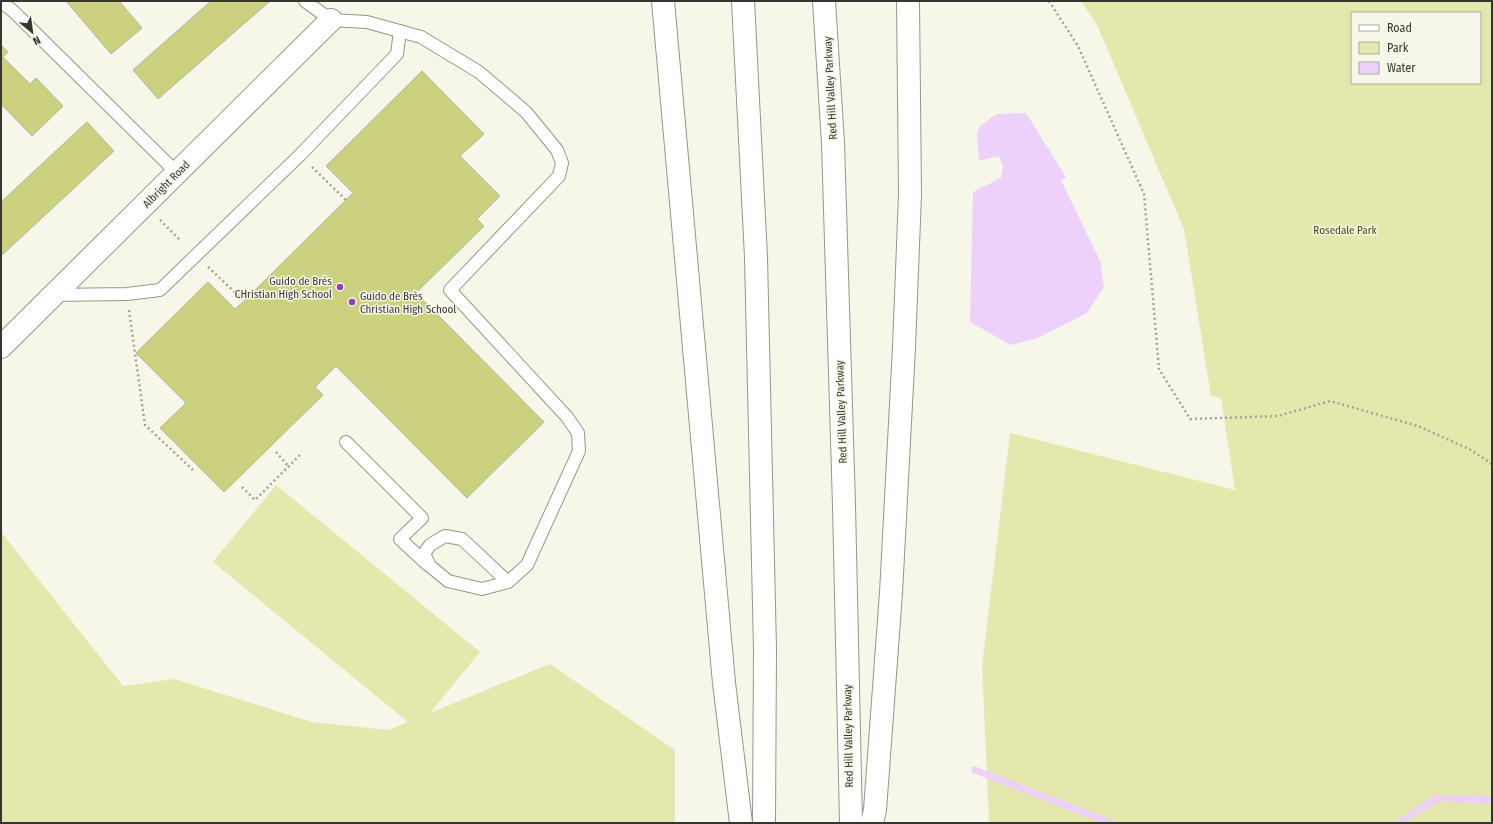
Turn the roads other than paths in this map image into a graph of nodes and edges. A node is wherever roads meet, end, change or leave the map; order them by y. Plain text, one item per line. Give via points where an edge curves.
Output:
1 (305, 1) edge
2 (663, 1) edge
3 (743, 1) edge
4 (824, 1) edge
5 (908, 1) edge
6 (1, 2) edge
7 (331, 20) junction
8 (400, 31) junction
9 (176, 173) junction
10 (53, 295) junction
11 (1, 347) edge
12 (346, 442) dead end
13 (430, 566) junction
14 (508, 582) junction
15 (741, 823) edge
16 (764, 823) edge
17 (851, 823) edge
18 (872, 823) edge

1 - 7 lane
2 - 15 main road via 724,683
3 - 16 main road via 756,258 765,649
4 - 17 main road, Red Hill Valley Parkway via 833,143
5 - 18 main road via 910,194 904,348 891,593
6 - 9 lane
7 - 8 lane via 367,22
7 - 9 main road, Albright Road
8 - 10 lane via 397,54 300,155 160,290 127,294
8 - 14 lane via 421,37 479,72 526,112 557,150 562,163 559,176 450,290 567,417 578,433 579,451 527,565
9 - 10 main road, Albright Road
10 - 11 main road, Albright Road
12 - 13 lane via 422,518 400,539
13 - 14 lane via 448,582 482,589
13 - 14 lane via 424,554 430,544 445,536 462,539

